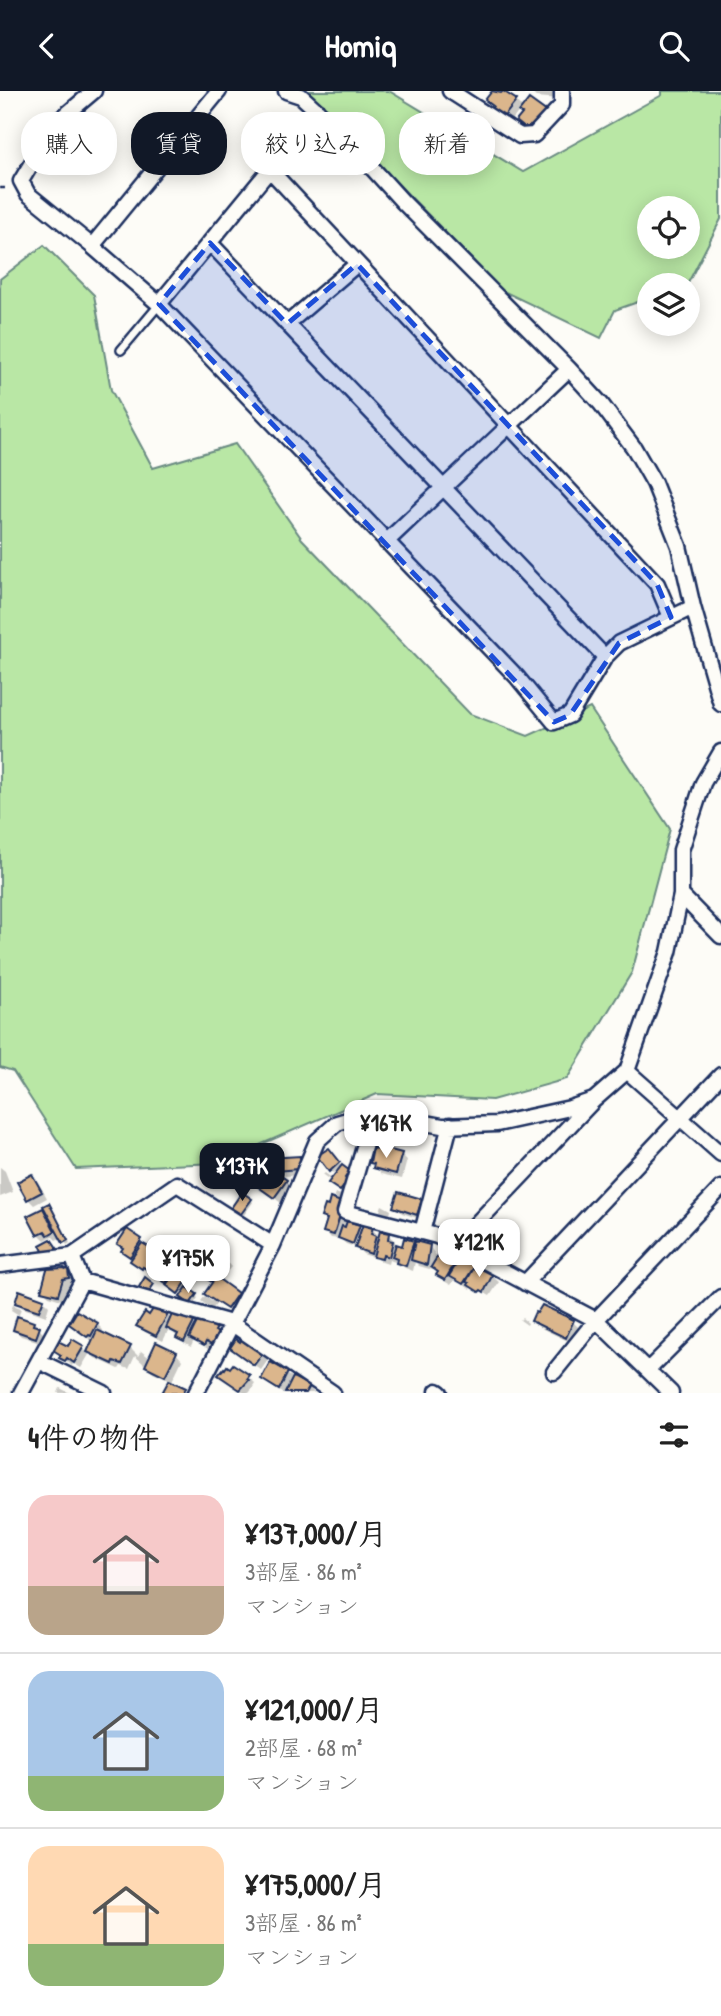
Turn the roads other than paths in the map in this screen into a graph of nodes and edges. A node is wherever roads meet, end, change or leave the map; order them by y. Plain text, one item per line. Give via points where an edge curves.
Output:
1 (93, 91) edge
2 (219, 91) edge
3 (286, 91) edge
4 (450, 91) edge
5 (562, 91) edge
6 (471, 97) edge
7 (318, 111) joint
8 (266, 175) edge
9 (275, 175) edge
10 (210, 243) junction
11 (92, 246) junction
12 (357, 264) junction
13 (159, 304) junction
14 (287, 324) junction
15 (121, 350) dead end
16 (569, 369) junction
17 (510, 425) junction
18 (444, 487) junction
19 (386, 542) junction
20 (693, 607) junction
21 (671, 617) junction
22 (605, 657) junction
23 (721, 704) edge
24 (721, 753) edge
25 (681, 895) junction
26 (721, 936) edge
27 (627, 1071) junction
28 (721, 1075) edge
29 (594, 1100) junction
30 (374, 1113) junction
31 (681, 1118) junction
32 (450, 1125) junction
33 (721, 1154) edge
34 (721, 1188) edge
35 (422, 1232) junction
36 (273, 1245) junction
37 (456, 1245) junction
38 (72, 1256) junction
39 (0, 1265) edge
40 (82, 1281) junction
41 (525, 1283) junction
42 (721, 1297) edge
43 (596, 1320) junction
44 (231, 1323) junction
45 (39, 1361) junction
46 (648, 1370) junction
47 (554, 1372) dead end
48 (326, 1391) edge
49 (21, 1393) edge
50 (104, 1393) edge
51 (196, 1393) edge
52 (671, 1393) edge

1 - 11 street via 55,124 21,181 28,194
2 - 11 street
3 - 7 street via 301,96
4 - 6 street
5 - 6 street via 562,105 534,135 520,136
7 - 16 street
8 - 10 street
9 - 12 street
10 - 13 street
10 - 14 street
11 - 13 street
12 - 14 street
12 - 17 street
13 - 15 lane
13 - 19 street
14 - 18 street
16 - 17 street
16 - 20 street via 634,448 654,483 679,546
17 - 18 street
17 - 21 street via 657,584
18 - 19 street
18 - 22 street
19 - 22 street via 517,677 554,722 570,715
20 - 21 street
20 - 23 street
21 - 22 street via 619,643
24 - 25 street via 703,783 681,850
25 - 26 street
25 - 27 street via 669,952
27 - 29 street
27 - 31 street
28 - 31 street
29 - 32 street via 497,1124
29 - 37 street
30 - 32 street
30 - 35 street via 345,1212
30 - 36 street via 337,1123 317,1140
31 - 33 street
31 - 41 street
32 - 35 street
34 - 43 street
35 - 37 street
36 - 38 street via 177,1184
36 - 44 street
37 - 41 street
38 - 39 street
38 - 40 street
40 - 44 street
40 - 45 street
41 - 43 street
42 - 46 street
43 - 46 street
43 - 47 street
44 - 48 street
44 - 51 street
45 - 49 street
45 - 50 street
46 - 52 street

